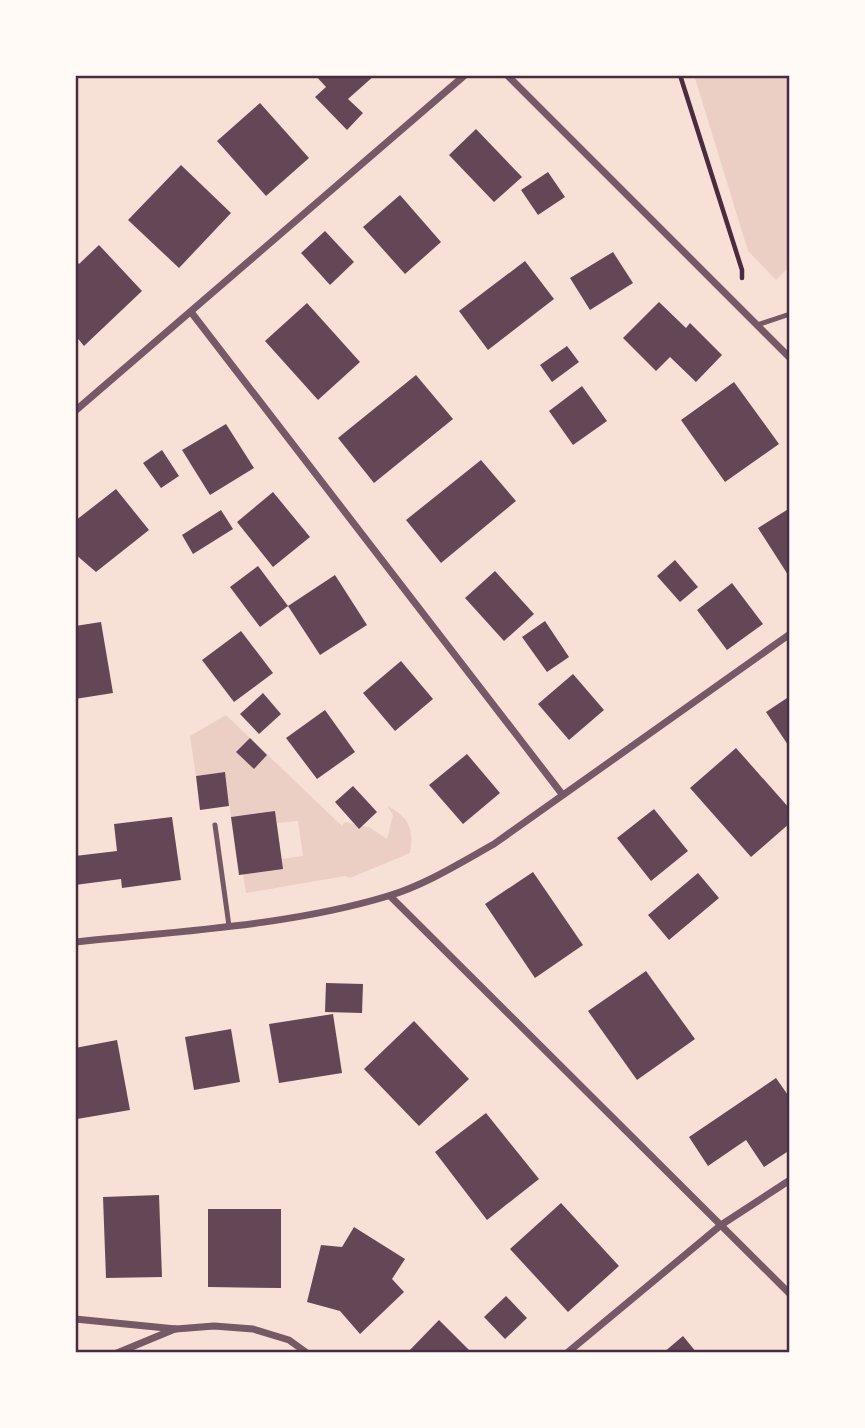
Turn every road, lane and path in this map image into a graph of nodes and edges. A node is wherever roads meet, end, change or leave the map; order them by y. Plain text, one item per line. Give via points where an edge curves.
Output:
1 (465, 75) edge
2 (507, 75) edge
3 (680, 75) edge
4 (740, 307) junction
5 (191, 312) junction
6 (790, 314) edge
7 (757, 325) junction
8 (790, 358) edge
9 (75, 411) edge
10 (790, 634) edge
11 (562, 794) junction
12 (215, 825) dead end
13 (390, 896) junction
14 (229, 926) junction
15 (75, 942) edge
16 (790, 1180) edge
17 (721, 1225) junction
18 (790, 1294) edge
19 (75, 1319) edge
20 (176, 1329) junction
21 (117, 1353) edge
22 (307, 1353) edge
23 (567, 1353) edge

1 - 5 street
2 - 4 street
3 - 4 path via 743,270
4 - 7 street
5 - 9 street
5 - 11 street
6 - 7 lane
7 - 8 street
10 - 11 street
11 - 13 street via 494,844 446,872
12 - 14 lane
13 - 14 street via 318,914
13 - 17 street
14 - 15 street
16 - 17 street
17 - 18 street
17 - 23 street
19 - 20 street
20 - 21 street
20 - 22 street via 253,1329 289,1340

